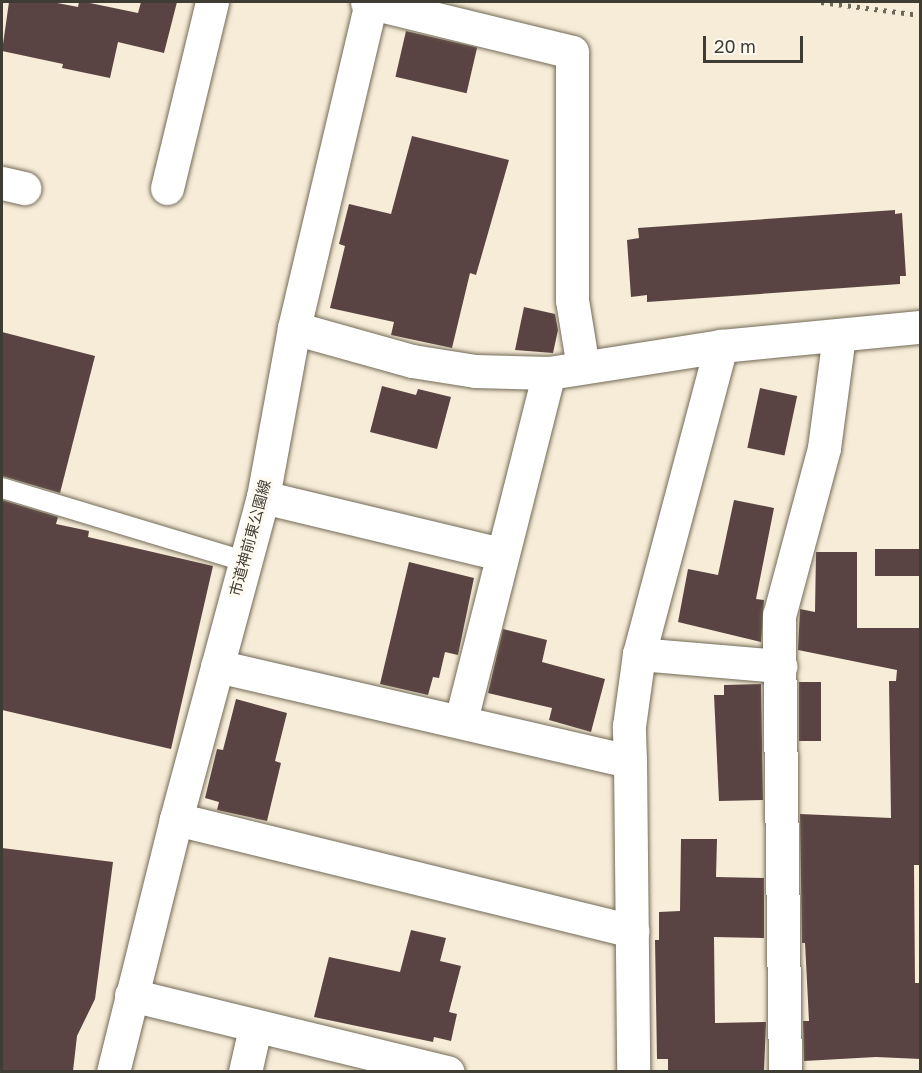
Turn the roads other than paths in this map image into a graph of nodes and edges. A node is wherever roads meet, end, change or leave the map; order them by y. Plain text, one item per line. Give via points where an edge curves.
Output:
1 (212, 2) edge
2 (370, 2) edge
3 (167, 188) dead end
4 (921, 327) edge
5 (294, 328) junction
6 (838, 336) junction
7 (721, 346) junction
8 (583, 367) junction
9 (549, 372) junction
10 (2, 488) edge
11 (263, 497) junction
12 (501, 554) junction
13 (244, 561) junction
14 (639, 654) junction
15 (217, 666) junction
16 (780, 666) junction
17 (462, 720) junction
18 (630, 761) junction
19 (176, 819) junction
20 (632, 931) junction
21 (131, 995) junction
22 (255, 1028) junction
23 (114, 1071) edge
24 (245, 1071) edge
25 (448, 1071) edge
26 (633, 1071) edge
27 (785, 1071) edge

1 - 3 street
2 - 5 street, 市道神前東公園線
2 - 8 street via 572,52 572,300
4 - 6 street
5 - 9 street via 412,361 475,371
5 - 11 street, 市道神前東公園線
6 - 7 street
6 - 16 street via 824,447 779,616
7 - 8 street
7 - 14 street
8 - 9 street
9 - 12 street
10 - 13 lane
11 - 12 street
11 - 13 street, 市道神前東公園線
12 - 17 street
13 - 15 street, 市道神前東公園線
14 - 16 street
14 - 18 street via 629,726
15 - 17 street
15 - 19 street, 市道神前東公園線
16 - 27 street
17 - 18 street
18 - 20 street
19 - 20 street
19 - 21 street, 市道神前東公園線
20 - 26 street
21 - 22 street
21 - 23 street, 市道神前東公園線
22 - 24 street
22 - 25 street

